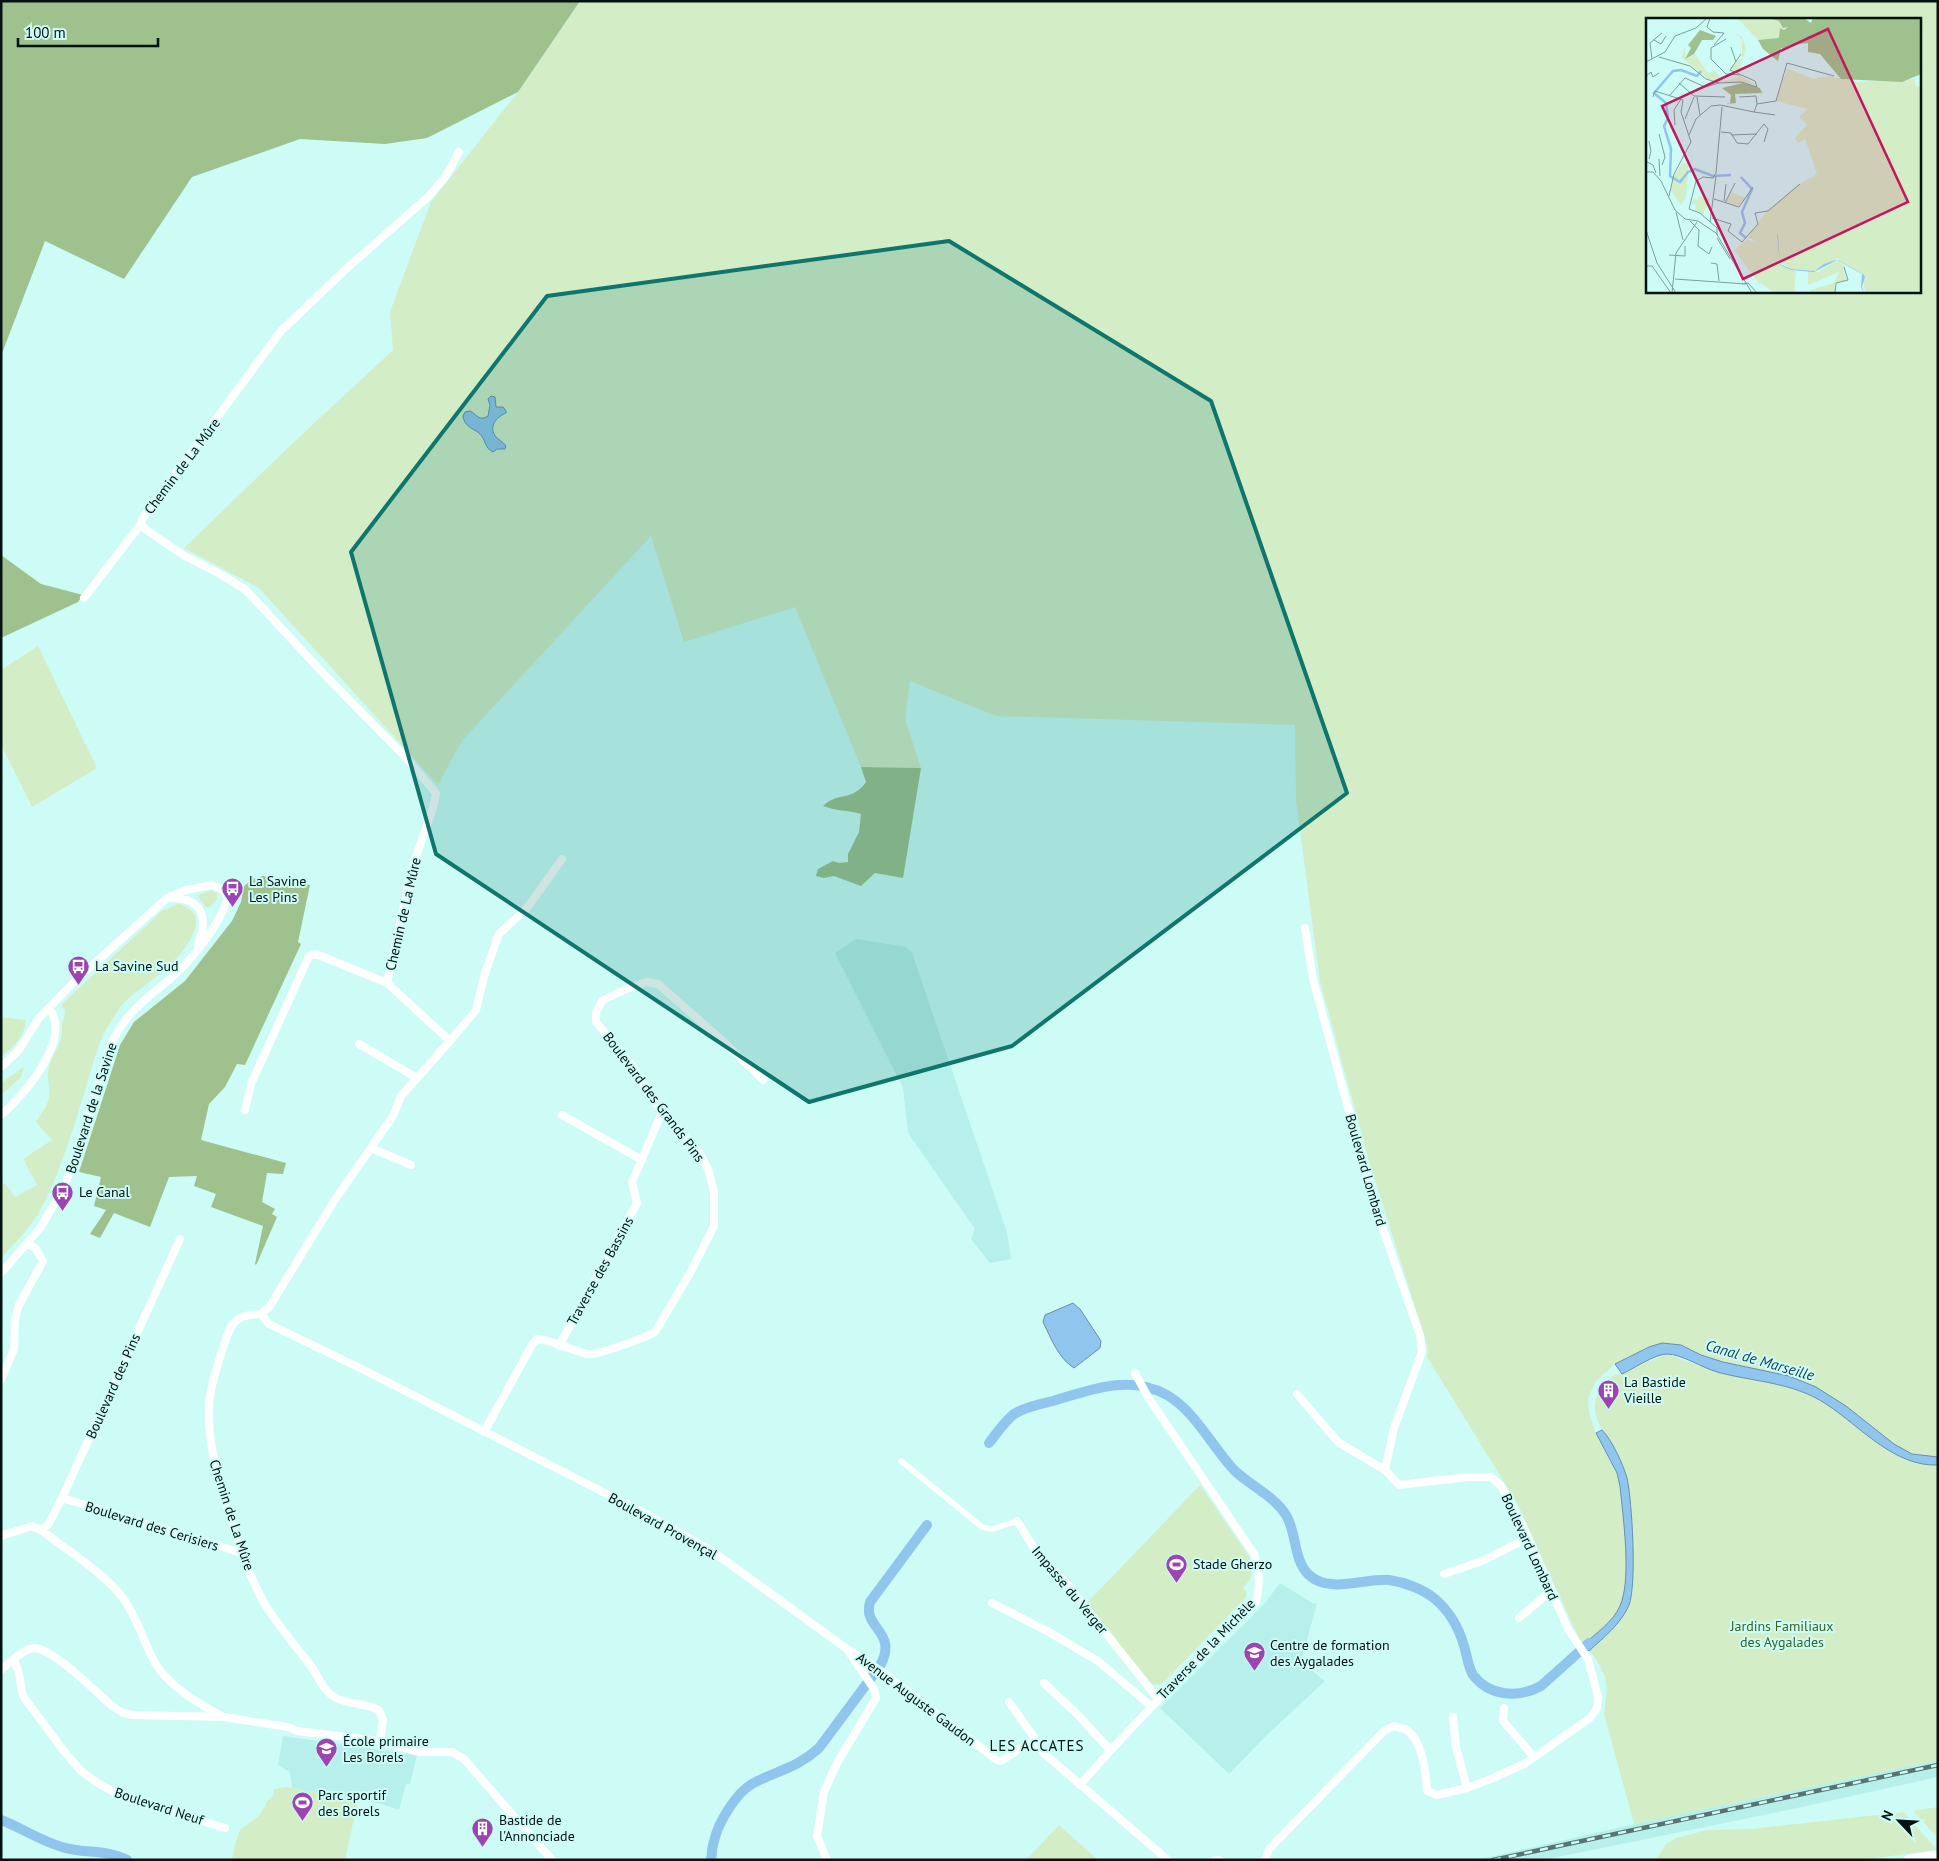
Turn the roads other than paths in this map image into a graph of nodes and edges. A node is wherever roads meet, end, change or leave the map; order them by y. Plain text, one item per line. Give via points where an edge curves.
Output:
1 (459, 152) dead end
2 (141, 524) junction
3 (84, 598) dead end
4 (562, 859) dead end
5 (167, 898) junction
6 (1305, 928) dead end
7 (194, 953) junction
8 (387, 983) junction
9 (49, 1008) junction
10 (450, 1041) junction
11 (359, 1044) dead end
12 (1, 1067) edge
13 (417, 1078) junction
14 (764, 1080) dead end
15 (245, 1110) dead end
16 (662, 1112) junction
17 (1, 1115) edge
18 (562, 1115) dead end
19 (371, 1148) junction
20 (642, 1160) junction
21 (411, 1165) dead end
22 (180, 1239) dead end
23 (28, 1243) junction
24 (1, 1273) edge
25 (261, 1314) junction
26 (559, 1346) junction
27 (1135, 1373) dead end
28 (1, 1380) edge
29 (1297, 1394) dead end
30 (484, 1432) junction
31 (901, 1461) dead end
32 (1385, 1470) junction
33 (62, 1498) junction
34 (1017, 1521) joint
35 (42, 1530) junction
36 (1, 1536) edge
37 (1528, 1538) junction
38 (242, 1553) junction
39 (1444, 1574) dead end
40 (1551, 1591) junction
41 (992, 1603) dead end
42 (1519, 1618) dead end
43 (847, 1649) junction
44 (14, 1660) junction
45 (1, 1670) edge
46 (1044, 1683) dead end
47 (1158, 1699) junction
48 (1010, 1702) dead end
49 (1151, 1706) junction
50 (1504, 1708) dead end
51 (224, 1717) junction
52 (1453, 1717) dead end
53 (380, 1741) junction
54 (1033, 1744) junction
55 (1110, 1750) junction
56 (1534, 1757) junction
57 (1080, 1785) junction
58 (1467, 1788) junction
59 (224, 1828) dead end
60 (1938, 1856) edge
61 (552, 1860) edge
62 (826, 1860) edge
63 (1168, 1860) edge
64 (1214, 1860) edge
65 (1219, 1860) edge
66 (1264, 1860) edge
67 (1909, 1860) edge

1 - 2 street, Chemin de La Mûre via 446,176 428,197 281,331
2 - 3 street
2 - 8 street, Chemin de La Mûre via 183,555 246,590 436,793 412,868
4 - 10 street via 527,908 499,934 476,1010
5 - 7 street, Boulevard de la Savine via 193,902 202,913 204,927
5 - 7 street, Boulevard de la Savine via 186,890 217,885 226,893 226,906
5 - 9 street
6 - 32 street, Boulevard Lombard via 1313,978 1353,1126 1383,1229 1420,1335 1422,1352 1394,1428
7 - 23 street, Boulevard de la Savine via 171,979 130,1012 118,1028 64,1187 51,1212
8 - 10 street, Chemin de La Mûre
8 - 15 street via 316,954 309,956 251,1084
9 - 12 street via 19,1050
9 - 17 street via 55,1027 51,1048 27,1090
10 - 13 street
11 - 13 street
13 - 19 street via 401,1096 393,1116
14 - 16 street, Boulevard des Grands Pins via 658,984 647,982 603,1000 596,1012 596,1022 632,1065
16 - 20 street, Traverse des Bassins
16 - 26 street, Boulevard des Grands Pins via 699,1152 708,1169 714,1191 714,1226 655,1332 590,1354
18 - 20 street
19 - 21 street
19 - 25 street via 334,1201 270,1306
20 - 26 street, Traverse des Bassins via 632,1182 637,1203
22 - 33 street, Boulevard des Pins
23 - 24 street, Boulevard de la Savine
23 - 28 street via 43,1261 18,1305 14,1350
25 - 30 street, Boulevard Provençal via 269,1324
25 - 38 street, Chemin de La Mûre via 238,1317 231,1324 209,1402 211,1447 220,1488
26 - 30 street, Boulevard des Grands Pins via 545,1340 537,1340 532,1345
27 - 47 street, Traverse de la Michèle via 1239,1530 1260,1571 1256,1602
29 - 32 street via 1338,1442
30 - 43 street, Boulevard Provençal via 712,1550
31 - 34 street, Impasse du Verger via 982,1527 993,1529
32 - 37 street, Boulevard Lombard via 1399,1485 1468,1476 1491,1477 1501,1486
33 - 35 street, Boulevard des Pins
33 - 38 street, Boulevard des Cerisiers
34 - 47 street, Impasse du Verger via 1037,1553 1067,1584
35 - 36 street via 32,1526
35 - 51 street via 108,1582 124,1599 164,1676 207,1709
37 - 39 street via 1482,1561
37 - 40 street, Boulevard Lombard
38 - 53 street, Chemin de La Mûre via 268,1608 316,1671 323,1687 330,1694 373,1707 382,1715
40 - 42 street
40 - 56 street, Boulevard Lombard via 1576,1644 1588,1660 1598,1708 1590,1718
41 - 49 street via 1098,1661
43 - 54 street, Avenue Auguste Gaudon via 870,1662 996,1760 1001,1762 1029,1743
43 - 62 street, Boulevard Provençal via 874,1689 876,1698 837,1763 824,1792 817,1836
44 - 45 street
44 - 51 street via 28,1650 40,1649 53,1655 123,1713
44 - 59 street, Boulevard Neuf via 24,1696 50,1734 81,1770 125,1798
46 - 55 street
47 - 49 street, Traverse de la Michèle
48 - 54 street via 1034,1737
49 - 55 street, Traverse de la Michèle
50 - 56 street via 1503,1721
51 - 53 street via 297,1731
52 - 58 street via 1456,1747
53 - 61 street via 418,1752 452,1752 464,1759
54 - 57 street
55 - 57 street, Traverse de la Michèle
56 - 58 street, Boulevard Lombard
57 - 63 street
58 - 66 street, Boulevard Lombard via 1437,1795 1427,1791 1420,1747 1406,1730 1394,1726 1384,1731 1269,1849
60 - 67 main road
64 - 65 street

